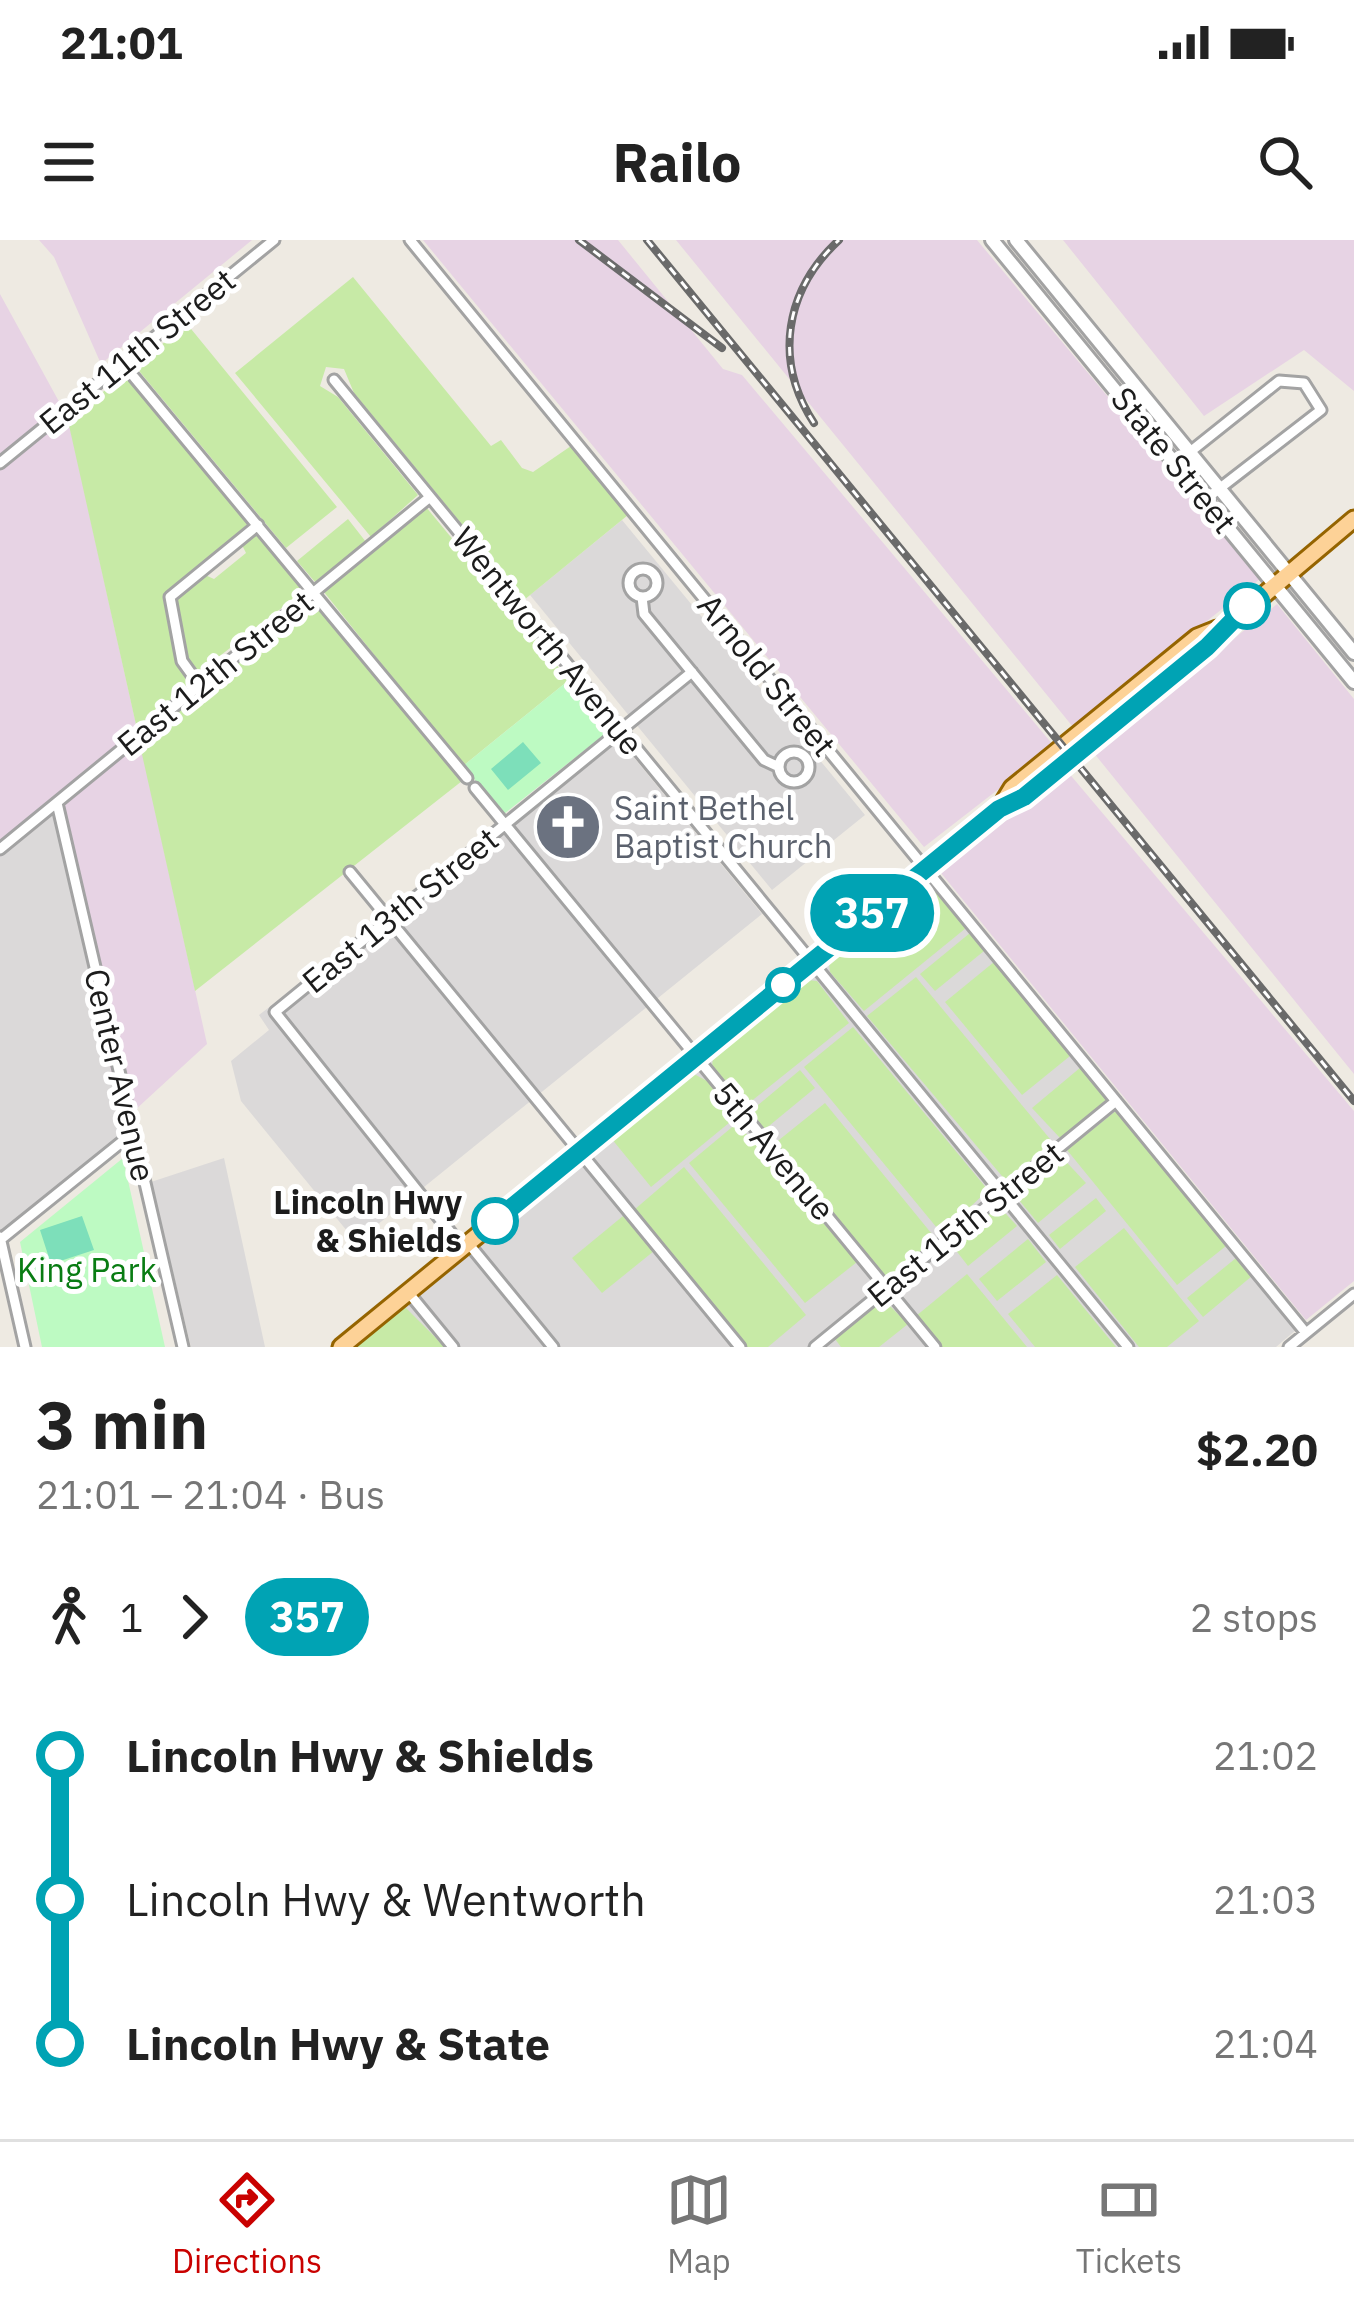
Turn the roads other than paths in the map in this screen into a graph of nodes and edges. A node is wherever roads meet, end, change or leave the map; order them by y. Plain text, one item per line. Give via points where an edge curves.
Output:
1 (274, 240) edge
2 (410, 240) edge
3 (992, 240) edge
4 (1016, 240) edge
5 (134, 377) dead end
6 (334, 380) dead end
7 (1190, 452) junction
8 (0, 463) edge
9 (1220, 488) junction
10 (430, 497) junction
11 (1206, 500) junction
12 (1354, 519) edge
13 (258, 525) junction
14 (1281, 578) junction
15 (314, 591) junction
16 (643, 597) dead end
17 (1354, 653) edge
18 (692, 672) junction
19 (1354, 682) edge
20 (200, 686) junction
21 (620, 730) junction
22 (779, 767) dead end
23 (57, 803) junction
24 (505, 825) junction
25 (0, 849) edge
26 (926, 869) junction
27 (350, 872) dead end
28 (389, 920) junction
29 (812, 962) junction
30 (696, 1057) junction
31 (1116, 1101) junction
32 (134, 1132) junction
33 (581, 1151) junction
34 (1003, 1193) junction
35 (0, 1239) edge
36 (466, 1245) junction
37 (887, 1288) junction
38 (409, 1292) junction
39 (1354, 1294) edge
40 (1306, 1334) junction
41 (25, 1347) edge
42 (183, 1347) edge
43 (341, 1347) edge
44 (452, 1347) edge
45 (553, 1347) edge
46 (740, 1347) edge
47 (815, 1347) edge
48 (935, 1347) edge
49 (1128, 1347) edge
50 (1289, 1347) edge

1 - 8 street, East 11th Street
2 - 26 street, Arnold Street
3 - 11 street, State Street
4 - 7 street, State Street
5 - 13 street, 5th Avenue
6 - 10 street, Wentworth Avenue
7 - 9 street, State Street
7 - 9 street via 1280,381 1304,383 1321,410
9 - 11 street
9 - 14 street, State Street
10 - 15 street, East 12th Street
10 - 21 street, Wentworth Avenue
11 - 14 street, State Street
12 - 14 main road
13 - 15 street, 5th Avenue
13 - 20 street via 170,597 182,662
14 - 17 street, State Street
14 - 19 street, State Street
14 - 26 main road via 1040,784
15 - 20 street, East 12th Street
15 - 24 street, 5th Avenue
16 - 18 street via 644,614
18 - 21 street, East 13th Street
18 - 22 street via 764,760
20 - 23 street, East 12th Street
21 - 24 street, East 13th Street
21 - 29 street, Wentworth Avenue
23 - 25 street, East 12th Street
23 - 32 street, Center Avenue
24 - 28 street, East 13th Street
24 - 30 street, 5th Avenue
26 - 29 main road
26 - 31 street, Arnold Street
27 - 28 street
28 - 33 street
28 - 36 street, East 13th Street via 275,1012
29 - 30 main road
29 - 34 street, Wentworth Avenue
30 - 33 main road
30 - 37 street, 5th Avenue
31 - 34 street, East 15th Street
31 - 40 street, Arnold Street
32 - 35 street
32 - 42 street, Center Avenue
33 - 36 main road
33 - 46 street
34 - 37 street, East 15th Street
34 - 49 street, Wentworth Avenue
35 - 41 street
36 - 38 main road
36 - 45 street
37 - 47 street, East 15th Street
37 - 48 street, 5th Avenue
38 - 43 main road
38 - 44 street
39 - 40 street
40 - 50 street

